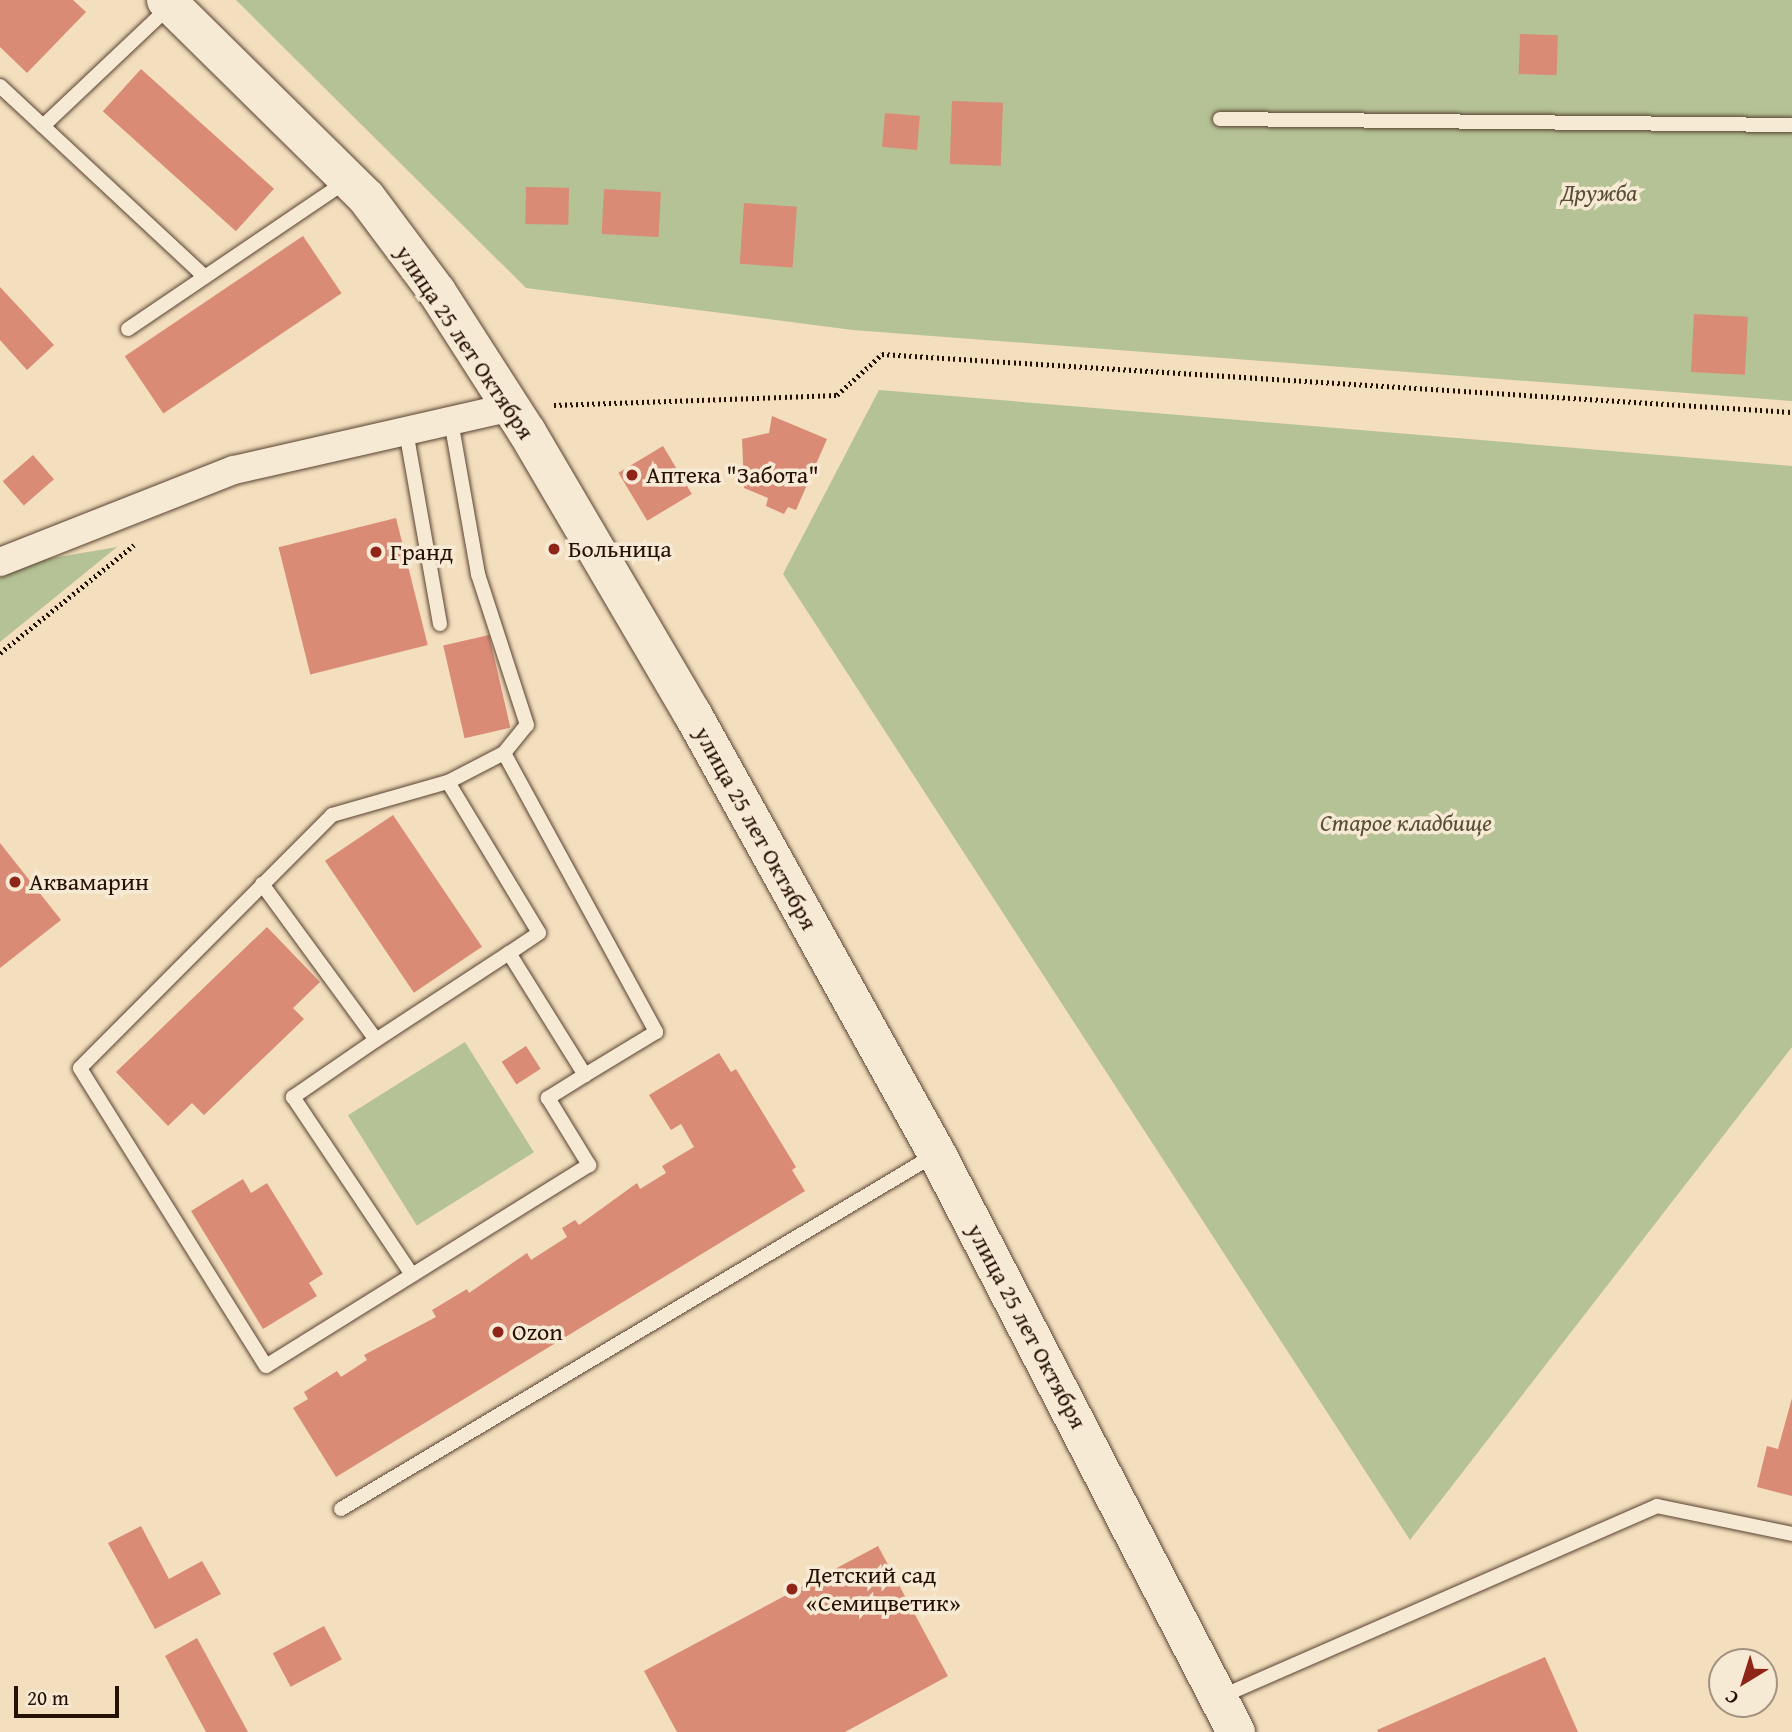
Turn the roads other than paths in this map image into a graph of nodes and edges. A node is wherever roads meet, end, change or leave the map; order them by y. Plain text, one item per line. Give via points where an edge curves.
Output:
1 (168, 2) edge
2 (0, 86) edge
3 (1220, 119) dead end
4 (1792, 125) edge
5 (43, 126) junction
6 (349, 180) junction
7 (205, 277) junction
8 (128, 329) dead end
9 (511, 407) junction
10 (451, 421) junction
11 (406, 430) junction
12 (0, 562) edge
13 (440, 624) dead end
14 (503, 753) junction
15 (448, 782) junction
16 (262, 884) junction
17 (509, 953) junction
18 (376, 1040) junction
19 (585, 1075) junction
20 (937, 1154) junction
21 (412, 1275) junction
22 (341, 1509) dead end
23 (1792, 1534) edge
24 (1220, 1698) junction
25 (1236, 1732) edge

1 - 5 lane
1 - 6 street, улица 25 лет Октября
2 - 5 lane
3 - 4 lane
5 - 7 lane
6 - 7 lane
6 - 9 street, улица 25 лет Октября via 437,292
7 - 8 lane
9 - 10 street
9 - 20 street, улица 25 лет Октября via 692,713
10 - 11 street
10 - 14 lane via 478,574 527,725
11 - 12 street via 234,470
11 - 13 lane
14 - 15 lane
14 - 19 lane via 656,1032
15 - 16 lane via 332,815
15 - 17 lane via 540,933
16 - 18 lane
16 - 21 lane via 80,1068 266,1366
17 - 18 lane
17 - 19 lane
18 - 21 lane via 293,1097
19 - 21 lane via 548,1098 589,1165
20 - 22 lane
20 - 24 street, улица 25 лет Октября
23 - 24 lane via 1657,1506
24 - 25 street, улица 25 лет Октября

